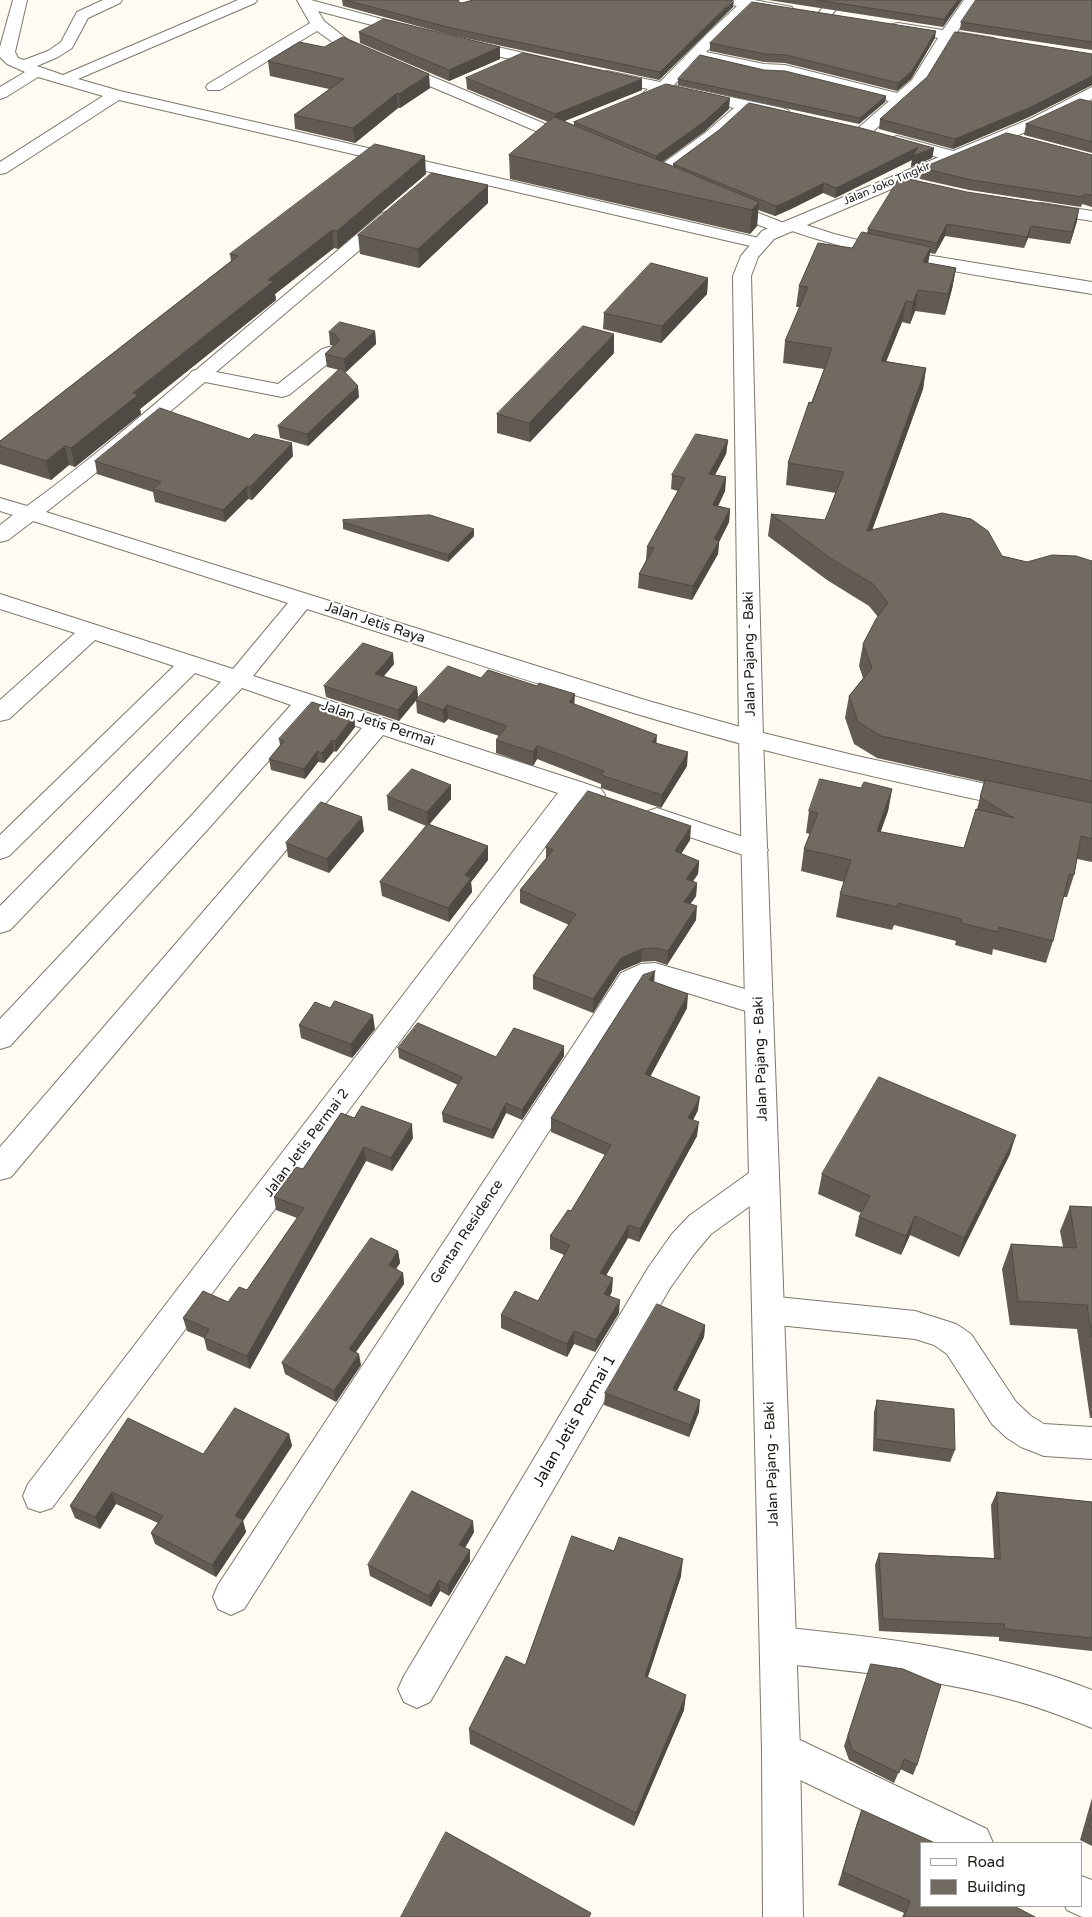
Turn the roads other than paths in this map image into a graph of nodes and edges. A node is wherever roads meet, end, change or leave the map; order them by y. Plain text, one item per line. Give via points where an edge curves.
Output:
1 (20, 0) edge
2 (115, 0) edge
3 (250, 0) edge
4 (728, 0) edge
5 (837, 0) edge
6 (971, 0) edge
7 (316, 3) edge
8 (747, 4) junction
9 (824, 16) junction
10 (843, 19) edge
11 (318, 24) junction
12 (881, 24) edge
13 (948, 34) junction
14 (433, 37) edge
15 (450, 41) edge
16 (1006, 43) edge
17 (696, 54) junction
18 (521, 57) junction
19 (19, 61) edge
20 (500, 66) edge
21 (568, 68) edge
22 (596, 74) edge
23 (63, 80) junction
24 (466, 81) dead end
25 (214, 87) dead end
26 (448, 89) junction
27 (662, 89) junction
28 (1092, 92) edge
29 (0, 94) edge
30 (116, 95) junction
31 (902, 99) junction
32 (638, 100) edge
33 (1085, 104) edge
34 (745, 106) junction
35 (794, 116) edge
36 (571, 126) edge
37 (845, 128) edge
38 (863, 132) junction
39 (555, 133) junction
40 (1004, 136) junction
41 (1030, 143) edge
42 (589, 147) edge
43 (951, 156) junction
44 (0, 169) edge
45 (640, 169) edge
46 (445, 170) junction
47 (656, 176) junction
48 (896, 180) junction
49 (429, 183) edge
50 (675, 183) edge
51 (923, 188) edge
52 (711, 198) edge
53 (1025, 206) edge
54 (400, 207) edge
55 (1092, 216) edge
56 (777, 232) junction
57 (1092, 288) edge
58 (329, 353) edge
59 (199, 376) junction
60 (0, 504) edge
61 (30, 514) junction
62 (0, 535) edge
63 (302, 600) junction
64 (0, 601) edge
65 (91, 631) junction
66 (191, 663) junction
67 (238, 678) junction
68 (308, 701) junction
69 (0, 713) edge
70 (379, 724) junction
71 (751, 738) junction
72 (575, 790) junction
73 (1092, 816) edge
74 (0, 850) edge
75 (755, 850) junction
76 (0, 923) edge
77 (759, 1004) junction
78 (0, 1038) edge
79 (0, 1168) edge
80 (764, 1179) junction
81 (768, 1310) junction
82 (1092, 1443) edge
83 (40, 1496) dead end
84 (231, 1597) dead end
85 (778, 1645) junction
86 (417, 1689) dead end
87 (1092, 1709) edge
88 (781, 1750) junction
89 (970, 1842) edge
90 (783, 1917) edge

1 - 19 street
2 - 19 street via 82,14 67,45
3 - 23 street
4 - 8 street
5 - 9 street
6 - 13 street
7 - 11 street
7 - 14 street
8 - 9 street
8 - 17 street
9 - 10 street
11 - 25 street
11 - 26 street via 348,46
12 - 13 street
13 - 16 street
13 - 31 street via 918,83
15 - 18 street
17 - 27 street
17 - 31 street via 793,72
18 - 20 street
18 - 21 street
19 - 23 street
19 - 29 street
22 - 27 street
23 - 30 street
24 - 26 street
26 - 39 street
27 - 32 street
27 - 34 street
28 - 33 street, Jalan Joko Tingkir
30 - 44 street
30 - 46 street
31 - 38 street
33 - 40 street, Jalan Joko Tingkir
34 - 35 street
34 - 47 street via 711,136
36 - 39 street
37 - 38 street
38 - 43 street
39 - 42 street
40 - 41 street
40 - 43 street, Jalan Joko Tingkir
43 - 48 street, Jalan Joko Tingkir
45 - 47 street
46 - 49 street
46 - 56 street
47 - 50 street
48 - 51 street
48 - 56 street, Jalan Joko Tingkir
52 - 56 street
53 - 55 street
54 - 59 street
56 - 57 street via 822,236 887,254
56 - 71 street, Jalan Pajang - Baki via 746,260 740,290
58 - 59 street via 282,392
59 - 61 street
60 - 61 street, Jalan Jetis Raya
61 - 62 street
61 - 63 street, Jalan Jetis Raya
63 - 67 street
63 - 71 street, Jalan Jetis Raya via 636,706
64 - 65 street, Jalan Jetis Permai
65 - 66 street, Jalan Jetis Permai
65 - 69 street
66 - 67 street, Jalan Jetis Permai
66 - 74 street
67 - 68 street, Jalan Jetis Permai
67 - 76 street
68 - 70 street, Jalan Jetis Permai
68 - 78 street
70 - 72 street, Jalan Jetis Permai
70 - 79 street
71 - 73 street, Jalan Jetis Raya
71 - 75 street, Jalan Pajang - Baki
72 - 75 street, Jalan Jetis Permai
72 - 83 street, Jalan Jetis Permai 2
75 - 77 street, Jalan Pajang - Baki
77 - 80 street, Jalan Pajang - Baki
77 - 84 street, Gentan Residence via 655,974 641,974 630,980
80 - 81 street, Jalan Pajang - Baki
80 - 86 street, Jalan Jetis Permai 1 via 700,1226 659,1278
81 - 82 street via 916,1325 944,1334 959,1344 1004,1413 1019,1427 1044,1440
81 - 85 street, Jalan Pajang - Baki
85 - 87 street via 949,1665 1008,1679
85 - 88 street, Jalan Pajang - Baki
88 - 89 street
88 - 90 street, Jalan Pajang - Baki

